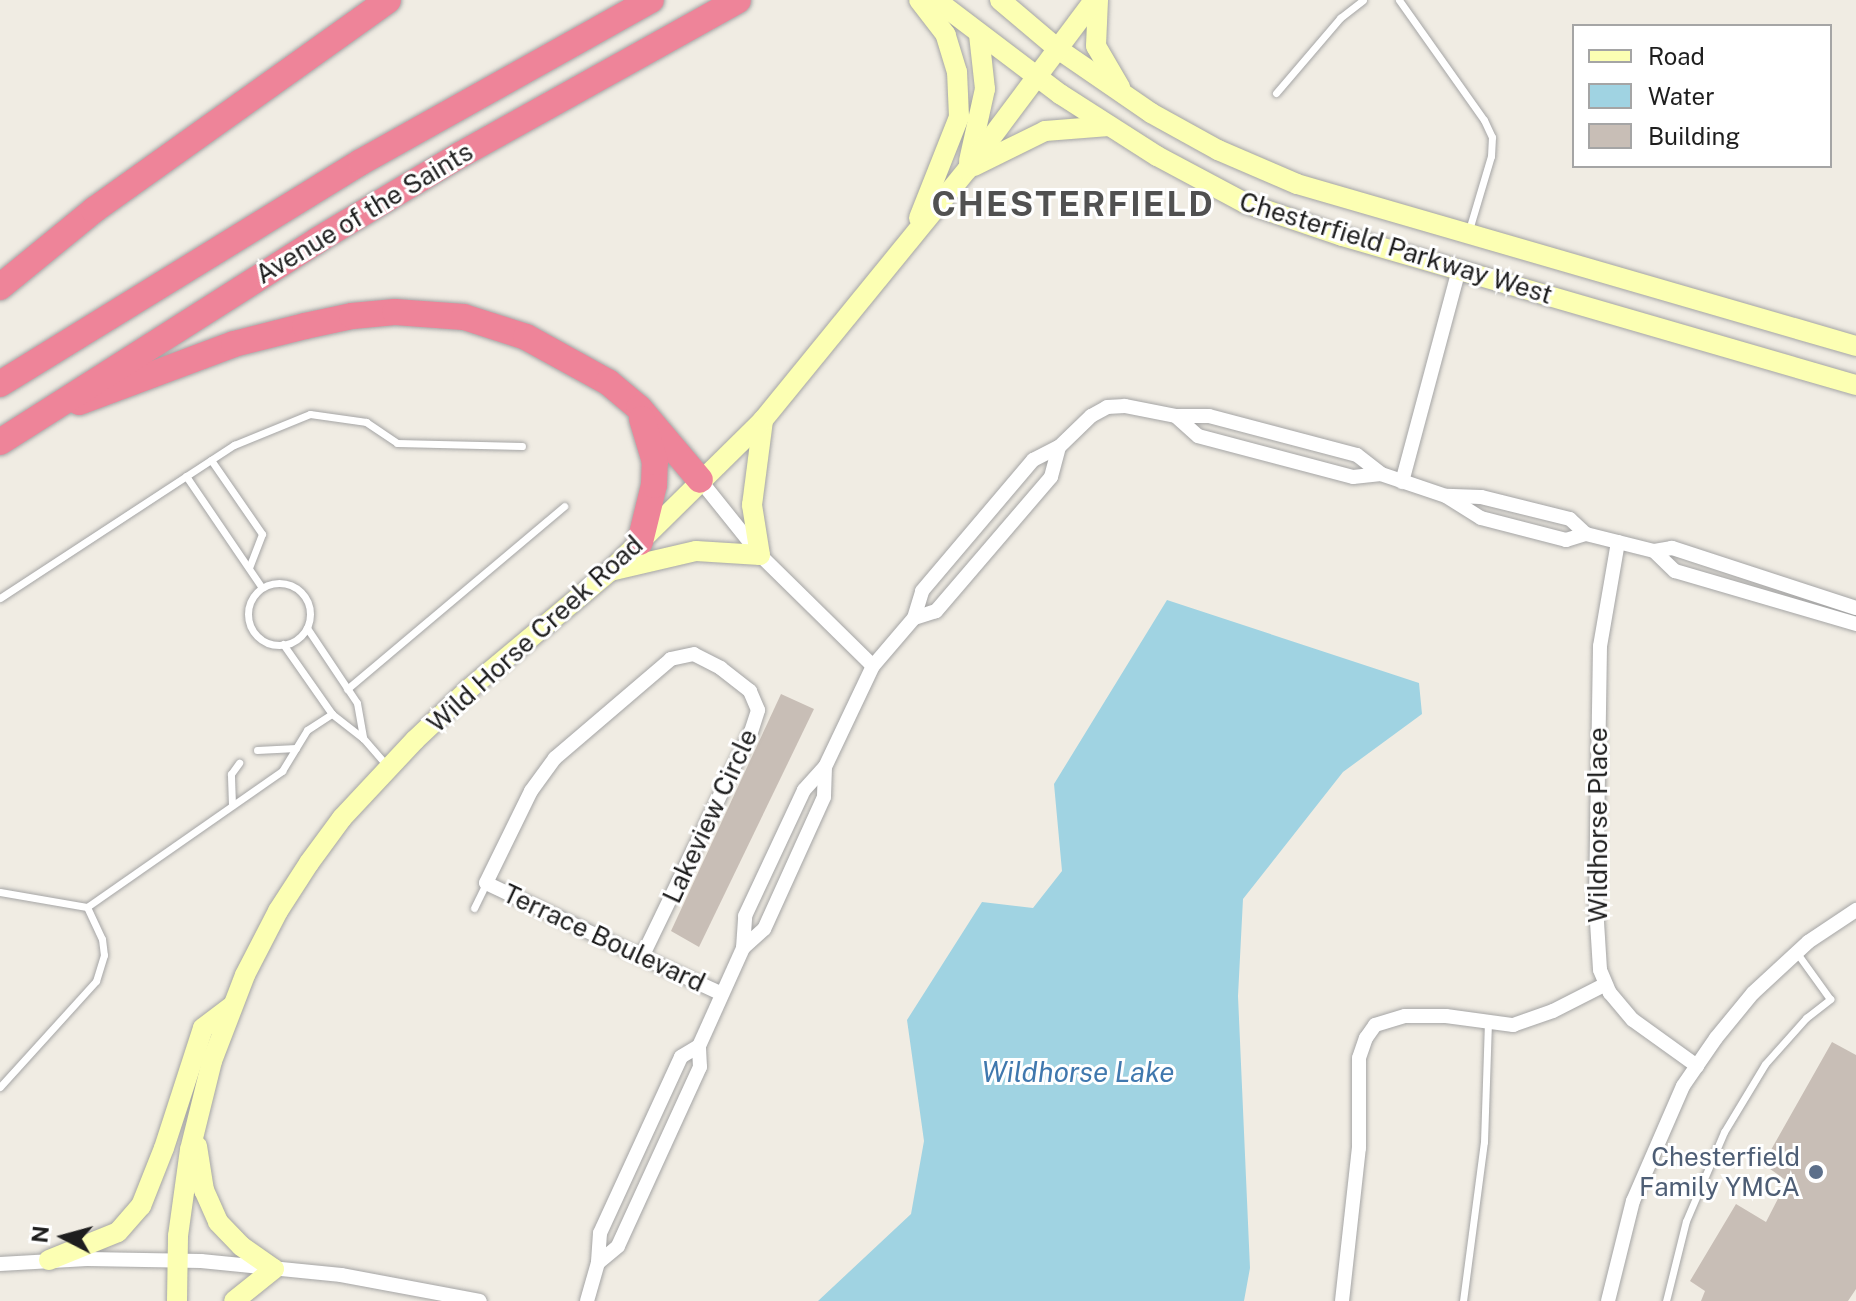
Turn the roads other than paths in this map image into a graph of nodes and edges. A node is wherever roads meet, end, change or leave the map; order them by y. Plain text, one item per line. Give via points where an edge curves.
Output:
1 (388, 0) edge
2 (651, 0) edge
3 (738, 0) edge
4 (919, 0) edge
5 (936, 0) edge
6 (1000, 0) edge
7 (1096, 0) edge
8 (1363, 0) edge
9 (1399, 0) edge
10 (979, 35) junction
11 (1058, 49) junction
12 (1036, 78) junction
13 (1276, 93) dead end
14 (1127, 97) junction
15 (1109, 126) junction
16 (967, 170) junction
17 (1468, 235) junction
18 (912, 237) junction
19 (1459, 269) junction
20 (0, 287) edge
21 (1856, 346) edge
22 (0, 384) edge
23 (1856, 385) edge
24 (639, 408) junction
25 (1176, 416) junction
26 (38, 417) junction
27 (763, 420) junction
28 (0, 442) edge
29 (522, 446) dead end
30 (1059, 447) junction
31 (211, 460) junction
32 (1381, 474) junction
33 (186, 476) junction
34 (700, 480) junction
35 (1402, 482) junction
36 (1446, 496) junction
37 (564, 506) dead end
38 (1586, 534) junction
39 (640, 542) junction
40 (1618, 542) junction
41 (1654, 551) junction
42 (760, 555) junction
43 (249, 568) junction
44 (610, 571) junction
45 (262, 588) junction
46 (0, 598) edge
47 (1856, 608) edge
48 (914, 618) junction
49 (1856, 624) edge
50 (307, 628) junction
51 (283, 644) junction
52 (873, 666) junction
53 (347, 689) junction
54 (332, 714) junction
55 (363, 738) junction
56 (296, 748) junction
57 (257, 750) dead end
58 (239, 763) dead end
59 (388, 767) junction
60 (825, 767) junction
61 (232, 805) junction
62 (486, 883) junction
63 (0, 892) edge
64 (87, 907) junction
65 (474, 908) dead end
66 (1856, 910) edge
67 (743, 948) junction
68 (1797, 953) junction
69 (642, 957) junction
70 (1606, 984) junction
71 (722, 994) junction
72 (232, 1006) junction
73 (1488, 1023) junction
74 (699, 1046) junction
75 (1697, 1066) junction
76 (0, 1087) edge
77 (194, 1130) junction
78 (49, 1260) junction
79 (177, 1260) junction
80 (598, 1263) junction
81 (0, 1264) edge
82 (274, 1269) junction
83 (177, 1301) edge
84 (234, 1301) edge
85 (480, 1301) edge
86 (587, 1301) edge
87 (1342, 1301) edge
88 (1463, 1301) edge
89 (1608, 1301) edge
90 (1666, 1301) edge

1 - 20 highway via 94,210
2 - 22 highway, Avenue of the Saints via 361,162
3 - 26 highway, Avenue of the Saints via 447,163
4 - 18 main road via 946,35 957,72 959,117
5 - 10 main road, Chesterfield Parkway West
6 - 11 main road, Chesterfield Parkway West
7 - 11 main road, Wild Horse Creek Road
7 - 14 main road via 1096,46
8 - 13 lane via 1340,18
9 - 17 lane via 1492,137
10 - 12 main road, Chesterfield Parkway West
10 - 16 main road via 985,89
11 - 12 main road, Wild Horse Creek Road
11 - 14 main road, Chesterfield Parkway West
12 - 15 main road, Chesterfield Parkway West
12 - 16 main road, Wild Horse Creek Road
14 - 17 main road, Chesterfield Parkway West via 1218,150 1297,184
15 - 16 main road via 1045,131
15 - 19 main road, Chesterfield Parkway West via 1245,203
16 - 18 main road, Wild Horse Creek Road
17 - 19 main road
17 - 21 main road, Chesterfield Parkway West
18 - 27 main road, Wild Horse Creek Road
19 - 23 main road, Chesterfield Parkway West
19 - 35 street
24 - 26 highway via 584,366 526,337 464,317 395,312 352,316 234,344
24 - 34 highway
24 - 39 highway via 655,462
25 - 30 street via 1107,407
25 - 32 street via 1209,416 1357,455
25 - 32 street via 1198,436 1353,477
26 - 28 highway, Avenue of the Saints
27 - 34 main road, Wild Horse Creek Road
27 - 42 main road via 752,505
29 - 31 lane via 397,443 366,422 310,414
30 - 48 street via 1033,460 922,591
30 - 48 street via 1051,477 1042,488 936,611
31 - 33 lane
31 - 43 lane via 262,534
32 - 35 street
33 - 43 lane
33 - 46 lane
34 - 39 main road, Wild Horse Creek Road
34 - 42 street
35 - 36 street
36 - 38 street via 1481,497 1570,519
36 - 38 street via 1481,518 1566,540
37 - 53 lane
38 - 40 street
39 - 44 main road, Wild Horse Creek Road
40 - 41 street
40 - 70 street, Wildhorse Place via 1600,646 1596,906 1600,970
41 - 47 street via 1672,548
41 - 49 street via 1675,571
42 - 44 main road via 696,551
42 - 52 street
43 - 45 lane
44 - 59 main road, Wild Horse Creek Road via 469,689
45 - 50 lane via 282,582 300,591 310,608
45 - 51 lane via 250,604 250,624 263,640
48 - 52 street
50 - 51 lane
50 - 53 lane
51 - 54 lane
52 - 60 street
53 - 55 lane via 357,703
54 - 55 lane
54 - 56 lane via 307,730
55 - 59 lane
56 - 57 lane
56 - 61 lane via 282,771
58 - 61 lane via 231,774
59 - 72 main road, Wild Horse Creek Road via 309,863 278,911
60 - 67 street via 804,790 745,916
60 - 67 street via 824,797 800,850 764,929
61 - 64 lane
62 - 65 lane
62 - 69 street, Terrace Boulevard
62 - 69 street, Lakeview Circle via 531,791 555,758 671,659 694,654 750,691 758,710
63 - 64 lane
64 - 76 lane via 104,955 96,981
66 - 68 street
67 - 71 street
68 - 75 street via 1753,993
68 - 90 lane via 1830,999 1806,1018 1747,1090 1702,1179
69 - 71 street, Terrace Boulevard
70 - 73 street via 1513,1025
70 - 75 street, Wildhorse Place via 1633,1020
71 - 74 street
72 - 77 main road, Wild Horse Creek Road
72 - 78 main road via 203,1028 141,1206 118,1232
73 - 87 street via 1405,1016 1375,1025 1366,1038 1359,1058 1359,1148
73 - 88 lane via 1484,1142
74 - 80 street via 700,1067 618,1246
74 - 80 street via 681,1057 600,1233
75 - 89 street via 1658,1137 1633,1201
77 - 79 main road, Wild Horse Creek Road
77 - 82 main road via 204,1190 218,1222
78 - 79 street
78 - 81 street
79 - 82 street
79 - 83 main road, Wild Horse Creek Road
80 - 86 street
82 - 84 main road
82 - 85 street via 341,1275

